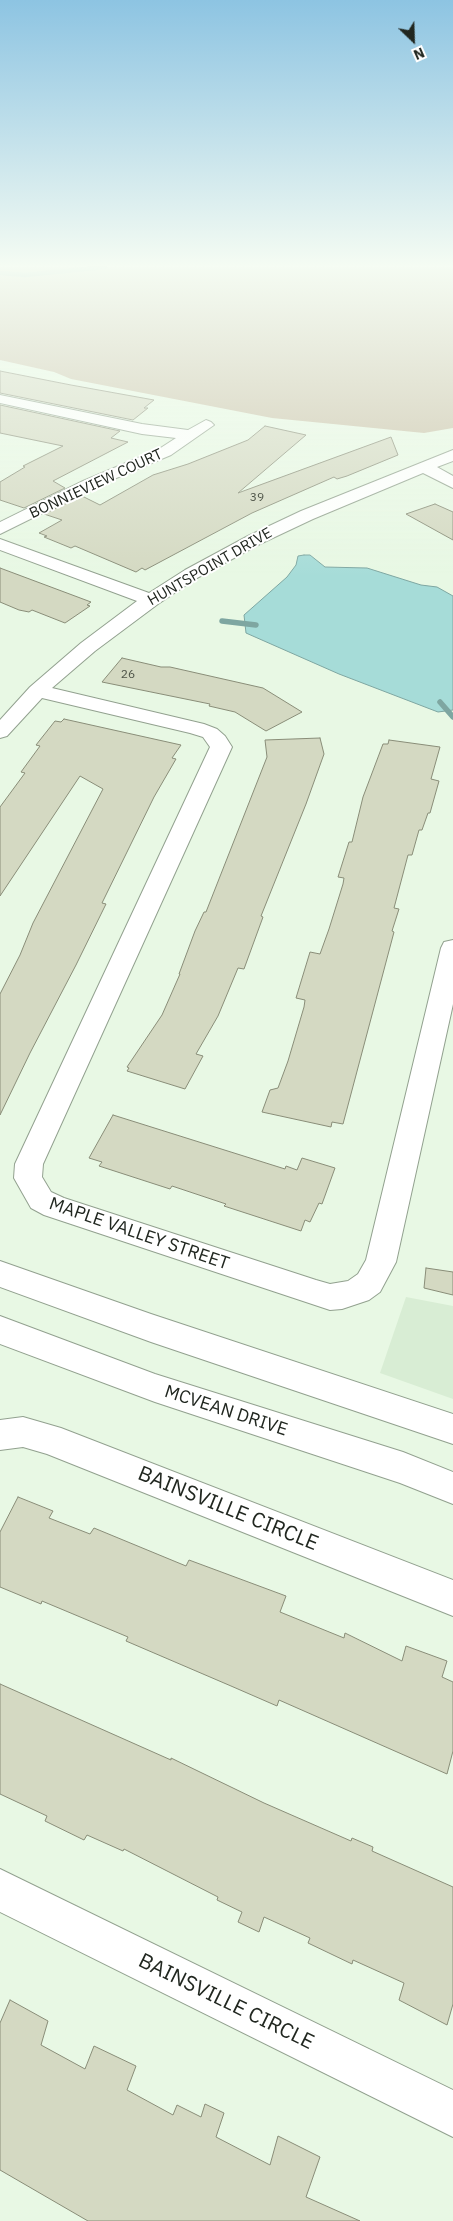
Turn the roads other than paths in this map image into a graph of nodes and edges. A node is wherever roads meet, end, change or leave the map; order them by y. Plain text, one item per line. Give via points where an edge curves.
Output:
1 (0, 399) edge
2 (206, 425) dead end
3 (191, 435) junction
4 (453, 455) edge
5 (424, 467) junction
6 (453, 482) edge
7 (0, 529) edge
8 (0, 544) edge
9 (151, 600) junction
10 (37, 691) junction
11 (0, 732) edge
12 (453, 948) edge
13 (0, 1274) edge
14 (0, 1330) edge
15 (453, 1429) edge
16 (0, 1435) edge
17 (453, 1488) edge
18 (453, 1598) edge
19 (0, 1890) edge
20 (453, 2114) edge

1 - 3 street, BONNIEVIEW COURT via 142,429
2 - 3 street, BONNIEVIEW COURT
3 - 7 street, BONNIEVIEW COURT via 164,452 89,484
4 - 5 street, HUNTSPOINT DRIVE
5 - 6 street
5 - 9 street, HUNTSPOINT DRIVE via 261,536
8 - 9 street
9 - 10 street, HUNTSPOINT DRIVE via 88,647
10 - 11 street, HUNTSPOINT DRIVE
10 - 12 street, MAPLE VALLEY STREET via 197,728 210,733 221,747 29,1164 28,1178 41,1200 316,1293 336,1296 358,1291 369,1283 380,1262
13 - 15 street
14 - 17 street, MCVEAN DRIVE via 155,1388 403,1468
16 - 18 street, BAINSVILLE CIRCLE via 23,1432 48,1439
19 - 20 street, BAINSVILLE CIRCLE

